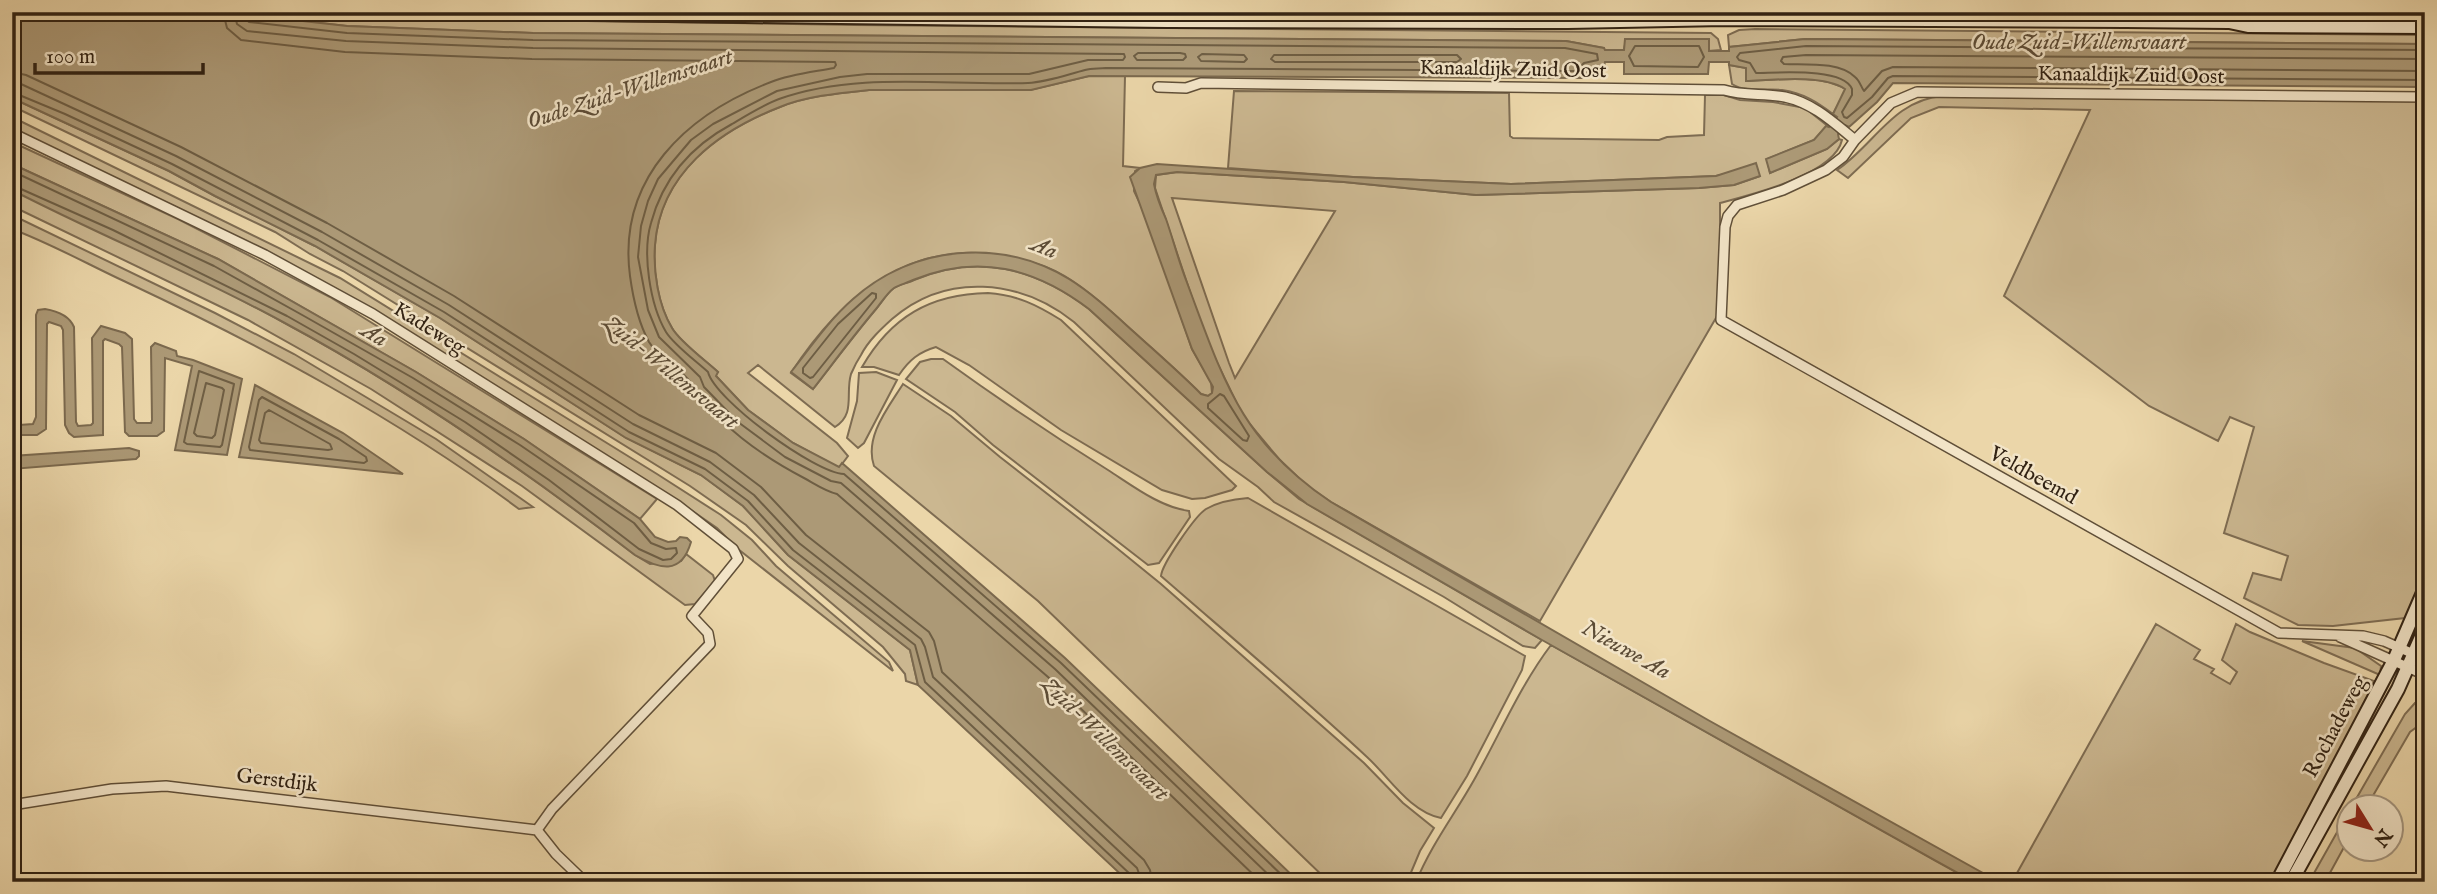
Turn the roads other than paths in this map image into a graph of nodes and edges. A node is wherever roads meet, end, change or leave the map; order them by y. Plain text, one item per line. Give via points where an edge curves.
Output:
1 (422, 12) edge
2 (1151, 17) edge
3 (1167, 17) edge
4 (2229, 17) edge
5 (2248, 18) edge
6 (2425, 18) edge
7 (2425, 27) edge
8 (1158, 87) dead end
9 (2425, 97) edge
10 (12, 133) edge
11 (1855, 140) junction
12 (1721, 320) joint
13 (2425, 588) edge
14 (2425, 628) edge
15 (2335, 635) junction
16 (2400, 648) junction
17 (2419, 656) edge
18 (2394, 660) junction
19 (2408, 667) junction
20 (2425, 675) edge
21 (12, 805) edge
22 (537, 830) junction
23 (585, 882) edge
24 (2277, 882) edge
25 (2291, 882) edge

1 - 2 main road
2 - 3 main road
3 - 4 main road via 1569,22
4 - 5 main road
5 - 6 main road via 2362,13
5 - 7 main road
8 - 11 street, Kanaaldijk Zuid Oost via 1186,88 1201,83 1724,90 1786,97 1814,108
9 - 11 street, Kanaaldijk Zuid Oost via 1917,92 1891,103
10 - 22 street, Kadeweg via 265,255 373,314 677,505 733,549 738,559 692,616 708,633 710,644 552,808
11 - 12 street, Kanaaldijk Zuid Oost via 1826,170 1737,205 1728,216
12 - 15 street, Veldbeemd via 2280,633
13 - 16 main road, Rochadeweg
14 - 17 main road, Rochadeweg
15 - 16 street, Veldbeemd via 2363,636
15 - 18 street, Veldbeemd
16 - 17 street, Veldbeemd
16 - 18 main road, Rochadeweg
17 - 19 main road, Rochadeweg
18 - 19 street, Veldbeemd
18 - 24 main road, Rochadeweg
19 - 20 street, Veldbeemd
19 - 25 main road, Rochadeweg
21 - 22 street, Gerstdijk via 112,789 166,786
22 - 23 street

